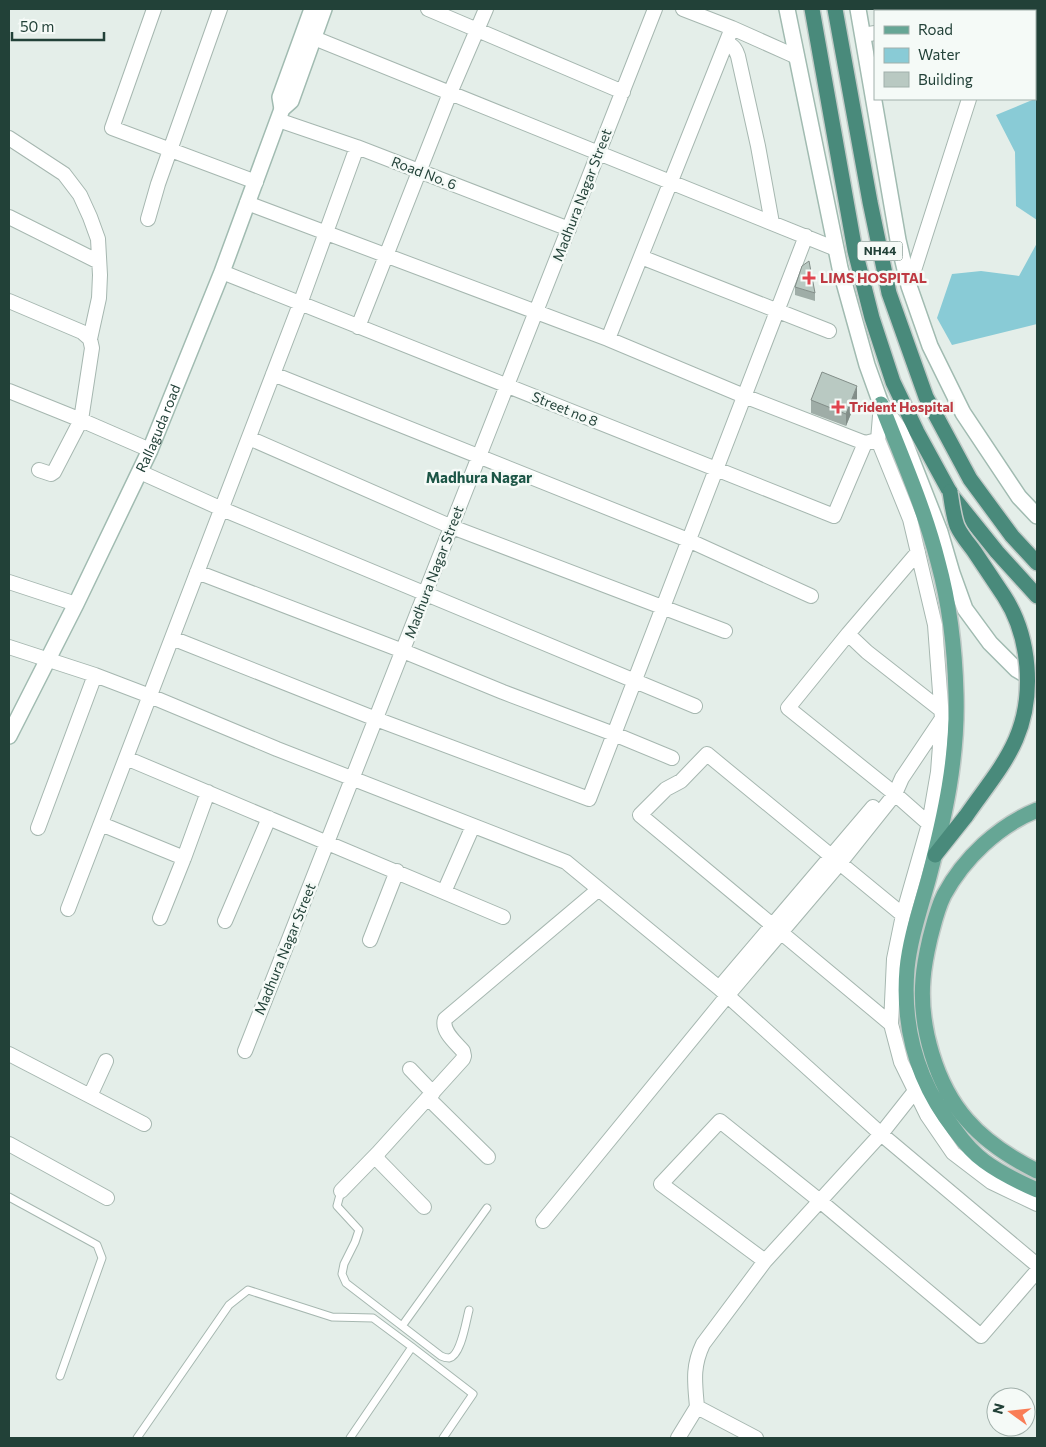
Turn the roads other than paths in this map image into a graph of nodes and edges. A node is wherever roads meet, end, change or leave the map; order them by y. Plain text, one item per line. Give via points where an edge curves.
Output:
1 (154, 9) edge
2 (220, 9) edge
3 (312, 9) edge
4 (324, 9) edge
5 (428, 9) edge
6 (486, 9) edge
7 (656, 9) edge
8 (683, 9) edge
9 (787, 9) edge
10 (812, 9) edge
11 (835, 9) edge
12 (858, 9) edge
13 (732, 28) junction
14 (477, 30) junction
15 (869, 34) edge
16 (314, 38) junction
17 (727, 43) junction
18 (797, 57) junction
19 (874, 91) edge
20 (623, 92) junction
21 (450, 93) junction
22 (875, 100) edge
23 (969, 100) edge
24 (283, 107) junction
25 (9, 138) edge
26 (357, 147) junction
27 (169, 150) junction
28 (599, 153) junction
29 (419, 172) junction
30 (256, 182) junction
31 (671, 182) junction
32 (247, 203) junction
33 (9, 217) edge
34 (148, 219) dead end
35 (772, 223) junction
36 (569, 230) junction
37 (326, 234) junction
38 (806, 236) junction
39 (836, 249) junction
40 (386, 256) junction
41 (640, 257) junction
42 (99, 262) junction
43 (222, 272) junction
44 (909, 286) junction
45 (9, 301) edge
46 (300, 304) junction
47 (777, 310) junction
48 (536, 312) junction
49 (358, 327) junction
50 (829, 331) dead end
51 (90, 339) junction
52 (608, 339) junction
53 (273, 374) junction
54 (507, 386) junction
55 (9, 391) edge
56 (744, 396) junction
57 (881, 404) junction
58 (80, 420) junction
59 (249, 438) junction
60 (872, 442) junction
61 (150, 450) junction
62 (479, 457) junction
63 (716, 469) junction
64 (40, 470) dead end
65 (140, 472) junction
66 (950, 492) junction
67 (222, 509) junction
68 (1037, 516) edge
69 (452, 527) junction
70 (688, 540) junction
71 (918, 552) junction
72 (1037, 563) edge
73 (197, 572) junction
74 (9, 582) edge
75 (426, 593) junction
76 (811, 596) dead end
77 (1037, 596) edge
78 (76, 604) junction
79 (663, 608) junction
80 (724, 631) dead end
81 (848, 634) junction
82 (172, 638) junction
83 (9, 647) edge
84 (403, 651) junction
85 (48, 660) junction
86 (95, 675) junction
87 (634, 680) junction
88 (1037, 682) edge
89 (150, 696) junction
90 (695, 706) dead end
91 (941, 714) junction
92 (376, 719) junction
93 (11, 728) edge
94 (614, 734) junction
95 (126, 758) junction
96 (672, 758) dead end
97 (352, 779) junction
98 (208, 792) junction
99 (892, 792) junction
100 (1037, 810) edge
101 (269, 818) junction
102 (101, 824) junction
103 (929, 824) junction
104 (473, 826) junction
105 (38, 828) dead end
106 (328, 842) junction
107 (935, 854) junction
108 (184, 858) junction
109 (836, 859) junction
110 (397, 871) junction
111 (599, 889) junction
112 (444, 892) junction
113 (68, 909) dead end
114 (903, 914) junction
115 (503, 917) dead end
116 (160, 918) dead end
117 (225, 921) dead end
118 (777, 929) junction
119 (370, 940) dead end
120 (723, 992) junction
121 (891, 1024) junction
122 (245, 1051) dead end
123 (9, 1054) edge
124 (106, 1061) dead end
125 (410, 1069) dead end
126 (915, 1091) junction
127 (90, 1096) junction
128 (430, 1096) junction
129 (144, 1124) dead end
130 (881, 1134) junction
131 (9, 1144) edge
132 (378, 1153) junction
133 (488, 1157) dead end
134 (1037, 1171) edge
135 (1037, 1190) edge
136 (341, 1191) joint
137 (9, 1197) edge
138 (107, 1198) dead end
139 (820, 1201) junction
140 (1037, 1204) edge
141 (424, 1207) dead end
142 (488, 1208) dead end
143 (543, 1222) dead end
144 (765, 1261) junction
145 (1037, 1264) edge
146 (1037, 1271) edge
147 (469, 1310) dead end
148 (402, 1326) junction
149 (412, 1346) junction
150 (60, 1376) dead end
151 (697, 1407) junction
152 (137, 1438) edge
153 (350, 1438) edge
154 (443, 1438) edge
155 (678, 1438) edge
156 (756, 1438) edge

1 - 27 street via 112,128
2 - 27 street
3 - 24 main road, Rallaguda road
4 - 16 main road, Rallaguda road
5 - 14 street
6 - 14 street
7 - 20 street, Madhura Nagar Street
8 - 13 street
9 - 18 main road
10 - 66 highway, NH44 via 855,251 872,318 893,382
11 - 72 highway, NH44 via 889,293 926,397 970,479 1012,536
12 - 15 main road
13 - 17 street
13 - 18 street
14 - 20 street
14 - 21 street
15 - 19 main road
16 - 21 street
16 - 24 main road, Rallaguda road
17 - 31 street
17 - 35 street via 732,45 738,56
18 - 39 main road
20 - 28 street, Madhura Nagar Street
21 - 28 street
21 - 29 street
22 - 44 main road via 898,240
23 - 44 street
24 - 26 street, Road No. 6
24 - 30 main road, Rallaguda road
25 - 42 street via 64,174 80,195 98,239
26 - 29 street, Road No. 6
26 - 37 street
27 - 30 street
27 - 34 street
28 - 31 street
28 - 36 street, Madhura Nagar Street
29 - 36 street, Road No. 6
29 - 40 street
30 - 32 main road, Rallaguda road
31 - 35 street
31 - 41 street
32 - 37 street
32 - 43 main road, Rallaguda road
33 - 42 street
35 - 38 street
36 - 48 street, Madhura Nagar Street
37 - 40 street
37 - 46 street
38 - 39 street
38 - 47 street
39 - 57 main road via 867,365
40 - 48 street
40 - 49 street
41 - 47 street
41 - 52 street
42 - 51 street via 99,298
43 - 46 street, Street no 8
43 - 61 main road, Rallaguda road
44 - 68 main road via 930,346 963,413 1019,497
45 - 51 street via 82,332
46 - 49 street, Street no 8
46 - 53 street
47 - 50 street
47 - 56 street
48 - 52 street
48 - 54 street, Madhura Nagar Street
49 - 54 street, Street no 8
51 - 58 street via 92,348
52 - 56 street
53 - 59 street
53 - 62 street
54 - 62 street, Madhura Nagar Street
54 - 63 street, Street no 8
55 - 58 street
56 - 60 street
56 - 63 street
57 - 60 street
57 - 88 main road via 900,430 940,532 965,609 1016,669
57 - 107 main road via 939,562 953,649 956,694 953,770
58 - 61 street
58 - 64 street via 54,472
59 - 67 street
59 - 69 street
60 - 63 street, Street no 8 via 834,516
60 - 71 street via 910,519
61 - 65 main road, Rallaguda road
62 - 69 street, Madhura Nagar Street
62 - 70 street
63 - 70 street
65 - 67 street
65 - 78 main road, Rallaguda road
66 - 77 highway, NH44
66 - 107 highway, bridge via 957,526 1006,598 1017,622 1026,659 1027,691 1024,715 1004,762
67 - 73 street
67 - 75 street
69 - 75 street, Madhura Nagar Street
69 - 79 street
70 - 76 street
70 - 79 street
71 - 81 street
71 - 91 street via 935,625
73 - 82 street
73 - 84 street
74 - 78 street
75 - 84 street, Madhura Nagar Street
75 - 87 street
78 - 85 main road, Rallaguda road
79 - 80 street
79 - 87 street
81 - 91 street
81 - 99 street via 788,708
82 - 89 street
82 - 92 street
83 - 85 street
84 - 92 street, Madhura Nagar Street
84 - 94 street
85 - 86 street
85 - 93 main road, Rallaguda road
86 - 89 street
86 - 105 street
87 - 90 street
87 - 94 street
89 - 95 street
89 - 97 street
91 - 99 street
91 - 103 street via 938,772
92 - 94 street via 589,799
92 - 97 street, Madhura Nagar Street
94 - 96 street
95 - 98 street
95 - 102 street
97 - 104 street
97 - 106 street, Madhura Nagar Street
98 - 101 street
98 - 108 street
99 - 103 street
99 - 109 street
100 - 134 main road via 1001,830 978,848 958,873 934,919 923,979 926,1031 934,1060 953,1100 966,1120 983,1136
101 - 106 street
101 - 117 street
102 - 108 street
102 - 113 street
103 - 114 street
104 - 111 street via 566,862
104 - 112 street
106 - 110 street
106 - 122 street, Madhura Nagar Street
107 - 135 main road via 908,967 908,1020 916,1058 928,1090 961,1139 990,1165
108 - 116 street
109 - 114 street
109 - 118 street
109 - 118 street via 707,754 681,782 666,789 640,815
110 - 112 street
110 - 119 street
111 - 120 street
111 - 128 street via 445,1019 444,1028 464,1056
112 - 115 street
114 - 121 street via 894,959
118 - 120 street
118 - 121 street
120 - 130 street
120 - 143 street
121 - 126 street via 901,1062
123 - 127 street
124 - 127 street
125 - 128 street
126 - 130 street
126 - 140 street via 953,1153 991,1182
127 - 129 street
128 - 132 street
128 - 133 street
130 - 139 street
130 - 145 street
131 - 138 street
132 - 136 street
132 - 141 street via 380,1162
136 - 148 lane via 338,1206 359,1230 344,1264 342,1274 346,1283
137 - 150 lane via 97,1245 102,1258
139 - 144 street
139 - 144 street via 720,1121 661,1184
139 - 146 street via 982,1336
142 - 148 lane
144 - 151 street via 700,1350 695,1369
147 - 148 lane via 460,1345 448,1358
149 - 152 lane via 373,1318 332,1317 248,1290 229,1305
149 - 153 lane
149 - 154 lane via 472,1394
151 - 155 street
151 - 156 street

